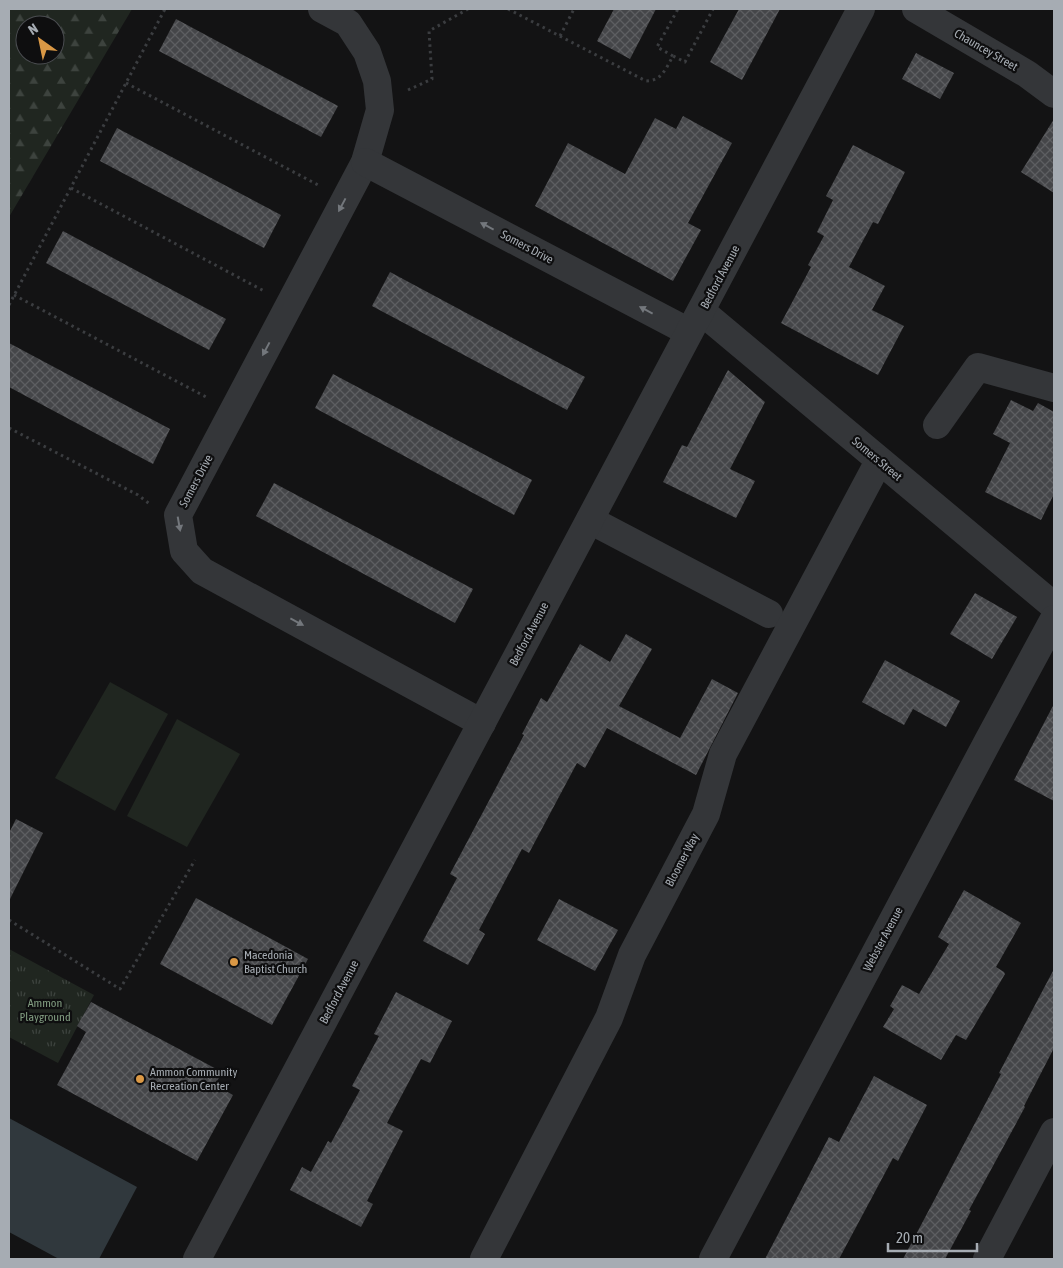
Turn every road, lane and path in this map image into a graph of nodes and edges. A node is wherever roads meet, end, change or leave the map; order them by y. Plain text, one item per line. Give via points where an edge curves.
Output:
1 (165, 9) edge
2 (322, 9) edge
3 (468, 9) edge
4 (508, 9) edge
5 (574, 9) edge
6 (678, 9) edge
7 (713, 9) edge
8 (861, 9) edge
9 (916, 9) edge
10 (560, 36) junction
11 (673, 56) junction
12 (126, 83) junction
13 (408, 90) dead end
14 (1054, 94) edge
15 (365, 162) junction
16 (320, 186) dead end
17 (70, 188) junction
18 (265, 292) dead end
19 (14, 294) junction
20 (9, 305) edge
21 (695, 322) junction
22 (1054, 388) edge
23 (209, 399) dead end
24 (937, 425) dead end
25 (9, 428) edge
26 (880, 461) junction
27 (156, 509) dead end
28 (590, 520) junction
29 (1054, 606) edge
30 (769, 614) dead end
31 (1054, 619) edge
32 (482, 722) junction
33 (195, 860) dead end
34 (9, 920) edge
35 (1054, 1132) edge
36 (197, 1259) edge
37 (484, 1259) edge
38 (713, 1259) edge
39 (987, 1259) edge

1 - 12 path
2 - 15 street, Somers Drive via 348,23 367,52 377,81 380,110
3 - 13 path via 429,31 432,79
4 - 10 path
5 - 10 path
6 - 11 path via 657,47
7 - 11 path via 685,62
8 - 21 street, Bedford Avenue
9 - 14 street, Chauncey Street
10 - 11 path via 646,81 654,81 663,73
12 - 16 path
12 - 17 path
21 -> 15 street, Somers Drive
15 -> 32 street, Somers Drive via 178,515 184,551 202,571
17 - 18 path
17 - 19 path
19 - 20 path
19 - 23 path
21 - 26 street, Somers Street
21 - 28 street, Bedford Avenue
22 - 24 street via 978,367
25 - 27 path via 138,495
26 - 29 street, Somers Street
26 - 37 street, Bloomer Way via 723,754 706,814 632,955 610,1018
28 - 30 street
28 - 32 street, Bedford Avenue
31 - 38 street, Webster Avenue
32 - 36 street, Bedford Avenue
33 - 34 path via 120,989
35 - 39 street

